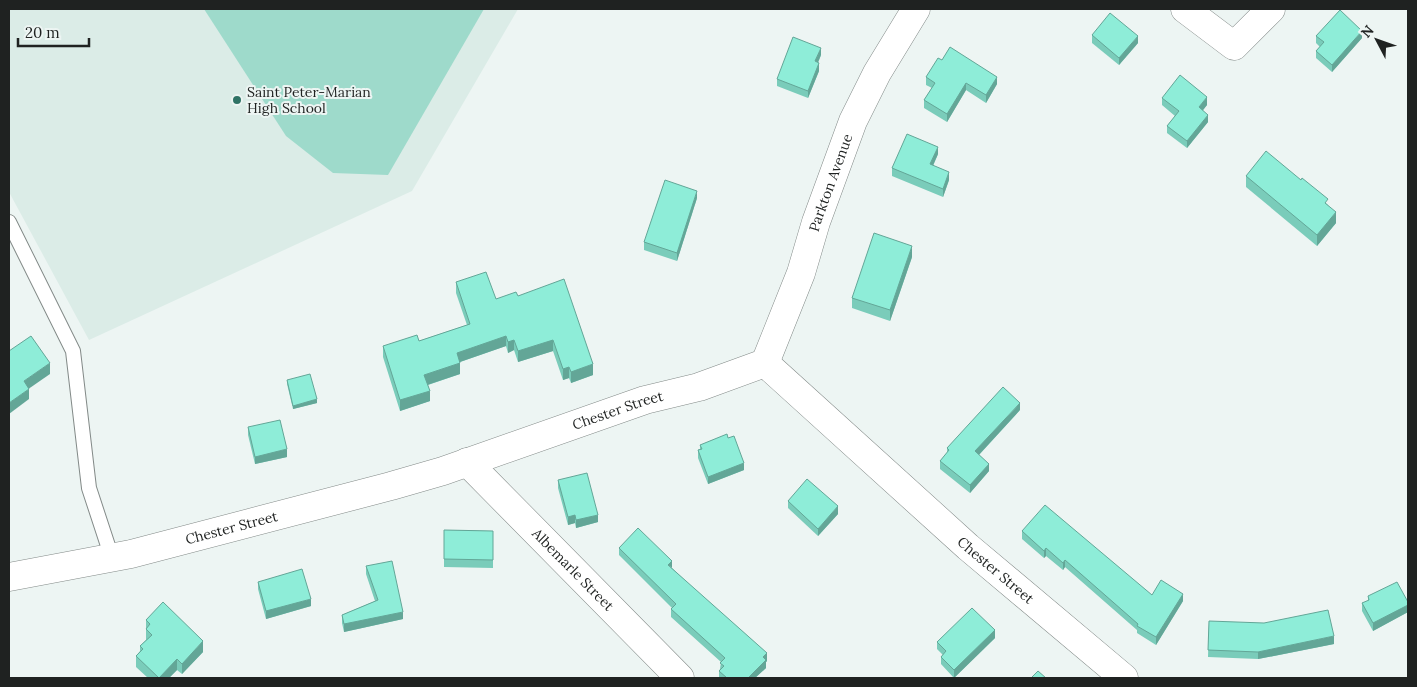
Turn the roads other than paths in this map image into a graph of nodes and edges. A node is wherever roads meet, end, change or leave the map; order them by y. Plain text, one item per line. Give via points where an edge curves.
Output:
1 (916, 9) edge
2 (1185, 9) edge
3 (1271, 9) edge
4 (9, 222) edge
5 (765, 363) junction
6 (467, 462) junction
7 (112, 558) junction
8 (9, 577) edge
9 (680, 678) edge
10 (1124, 678) edge

1 - 5 street, Parkton Avenue via 877,73 853,121 801,273
2 - 3 street via 1234,46
4 - 7 lane via 73,351 89,488
5 - 6 street, Chester Street via 645,400
5 - 10 street, Chester Street via 968,547
6 - 7 street, Chester Street via 244,526
6 - 9 street, Albemarle Street
7 - 8 street, Chester Street

